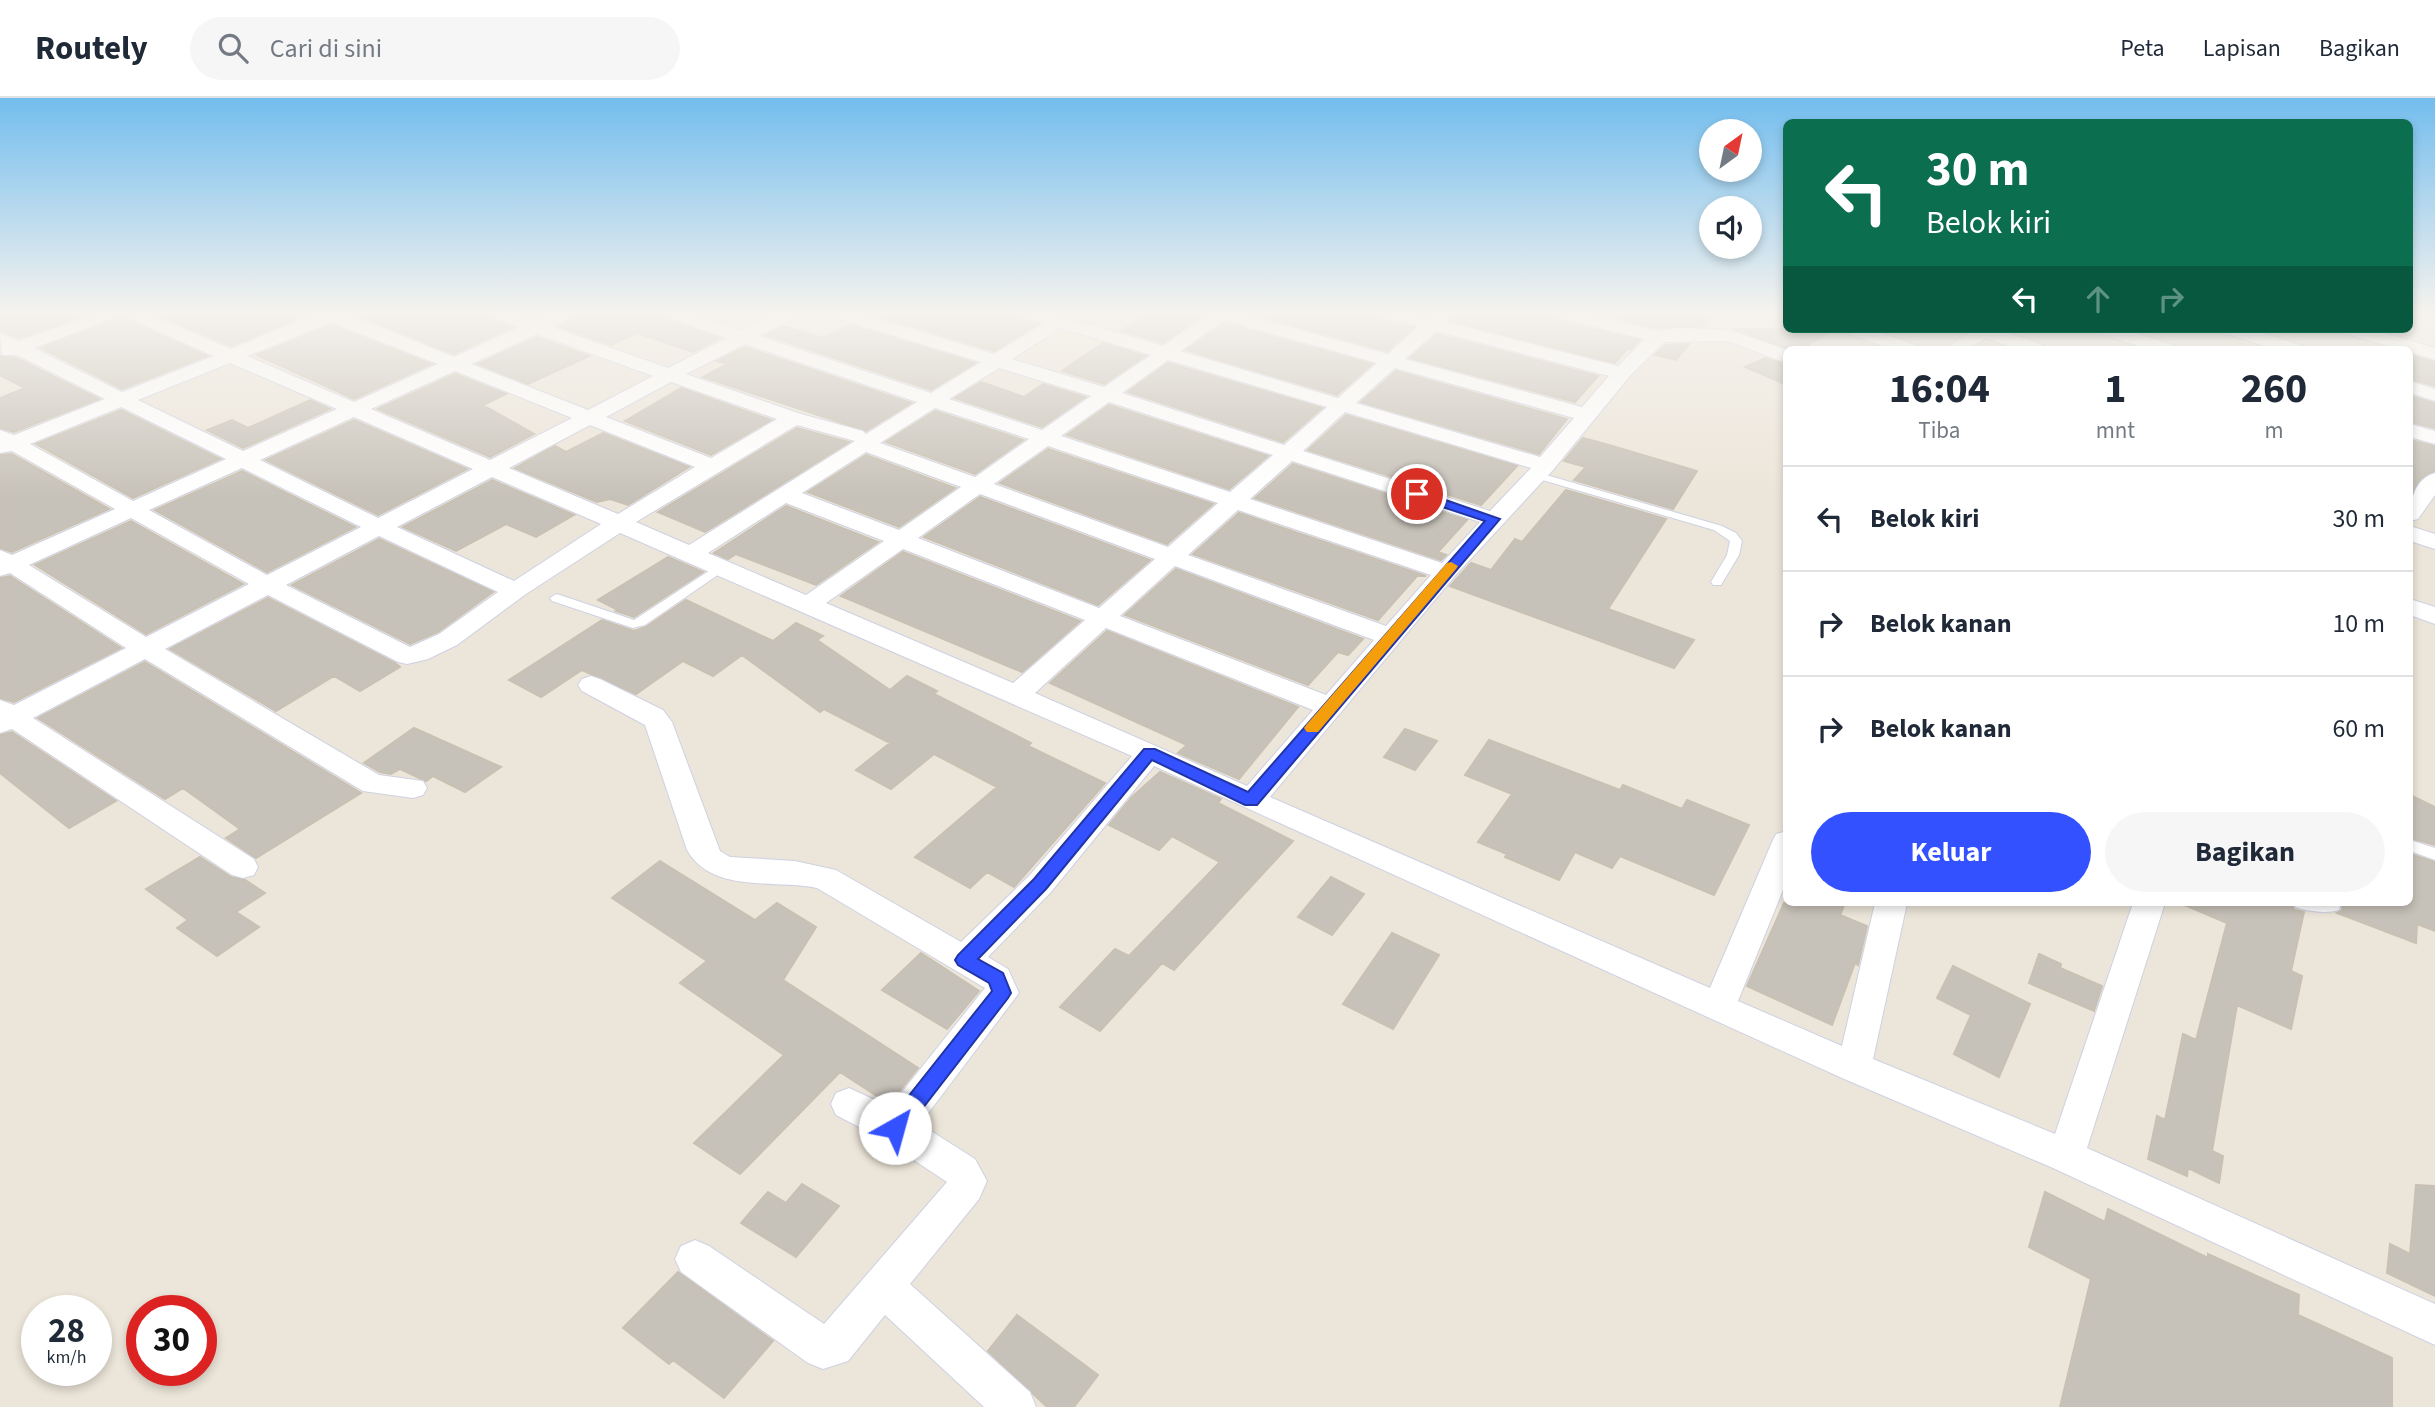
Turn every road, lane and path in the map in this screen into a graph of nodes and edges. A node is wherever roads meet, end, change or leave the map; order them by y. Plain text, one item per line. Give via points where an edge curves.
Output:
1 (66, 374) edge
2 (185, 374) edge
3 (272, 374) edge
4 (432, 374) edge
5 (480, 374) edge
6 (855, 374) edge
7 (974, 374) edge
8 (1042, 374) edge
9 (1134, 374) edge
10 (1241, 374) edge
11 (1376, 374) edge
12 (1438, 374) edge
13 (1621, 374) edge
14 (669, 375) joint
15 (2413, 388) edge
16 (1106, 394) junction
17 (2435, 395) edge
18 (122, 399) junction
19 (933, 400) junction
20 (1343, 404) junction
21 (354, 409) junction
22 (1587, 415) junction
23 (586, 416) junction
24 (794, 418) junction
25 (2413, 431) edge
26 (1044, 437) junction
27 (2435, 438) edge
28 (860, 440) junction
29 (4, 442) edge
30 (1289, 452) junction
31 (244, 458) junction
32 (713, 466) junction
33 (490, 467) junction
34 (1540, 470) junction
35 (2428, 483) edge
36 (977, 485) junction
37 (784, 494) junction
38 (1235, 501) junction
39 (134, 508) junction
40 (2413, 509) edge
41 (1493, 519) junction
42 (620, 523) junction
43 (379, 527) junction
44 (2413, 534) edge
45 (901, 539) junction
46 (2435, 542) edge
47 (690, 554) junction
48 (1174, 556) junction
49 (4, 563) edge
50 (721, 567) junction
51 (1446, 572) junction
52 (1717, 582) dead end
53 (268, 584) junction
54 (516, 590) junction
55 (556, 598) dead end
56 (808, 605) junction
57 (2413, 607) edge
58 (2435, 616) edge
59 (1104, 617) junction
60 (1391, 636) junction
61 (145, 649) junction
62 (591, 685) dead end
63 (1016, 695) junction
64 (1331, 707) junction
65 (4, 717) edge
66 (1150, 753) junction
67 (413, 788) dead end
68 (1251, 800) junction
69 (2413, 846) edge
70 (1783, 852) edge
71 (2435, 854) edge
72 (243, 867) dead end
73 (1891, 906) edge
74 (2148, 906) edge
75 (2314, 906) edge
76 (2333, 906) edge
77 (964, 960) junction
78 (1719, 1007) junction
79 (1854, 1067) junction
80 (849, 1104) dead end
81 (895, 1128) junction
82 (2066, 1156) junction
83 (695, 1259) dead end
84 (883, 1287) junction
85 (2435, 1325) edge
86 (1015, 1407) edge

1 - 18 street
2 - 18 street
3 - 21 street
4 - 21 street
5 - 23 street
6 - 19 street
7 - 19 street
8 - 16 street
9 - 16 street
10 - 20 street
11 - 20 street
12 - 22 street
13 - 22 street
14 - 23 street
14 - 24 street
15 - 17 street
16 - 26 street
16 - 30 street
18 - 29 street
18 - 31 street
19 - 26 street
19 - 28 street
20 - 30 street
20 - 34 street
21 - 31 street
21 - 33 street
22 - 34 street
23 - 32 street
23 - 33 street
24 - 28 street
24 - 32 street
25 - 27 street
26 - 36 street
26 - 38 street
28 - 36 street
28 - 37 street
29 - 39 street
30 - 38 street
30 - 41 street
31 - 39 street
31 - 43 street
32 - 42 street
33 - 42 street
33 - 43 street
34 - 41 street
34 - 52 lane via 1732,535 1736,541 1733,555
35 - 40 street
36 - 45 street
36 - 48 street
37 - 45 street
37 - 47 street
38 - 48 street
38 - 51 street
39 - 49 street
39 - 53 street
41 - 51 street
42 - 47 street
42 - 54 street
43 - 53 street
43 - 54 street
44 - 46 street
45 - 56 street
45 - 59 street
47 - 50 street
48 - 59 street
48 - 60 street
49 - 61 street
50 - 55 lane via 633,624
50 - 56 street
51 - 60 street
53 - 54 street via 407,656 427,653
53 - 61 street
56 - 63 street
57 - 58 street
59 - 63 street
59 - 64 street
60 - 64 street
61 - 65 street
61 - 67 street via 373,784
62 - 77 street via 658,722 709,859 724,869 825,878
63 - 66 street
64 - 68 street
65 - 72 street
66 - 68 street
66 - 77 street via 1049,874
68 - 78 street
69 - 71 lane
70 - 78 street
73 - 79 street
74 - 82 street
75 - 76 lane
77 - 81 street via 996,978 1002,993
78 - 79 street
79 - 82 street
80 - 81 street
81 - 84 street via 962,1171 968,1181
82 - 85 street
83 - 84 street via 823,1348 833,1346
84 - 86 street

